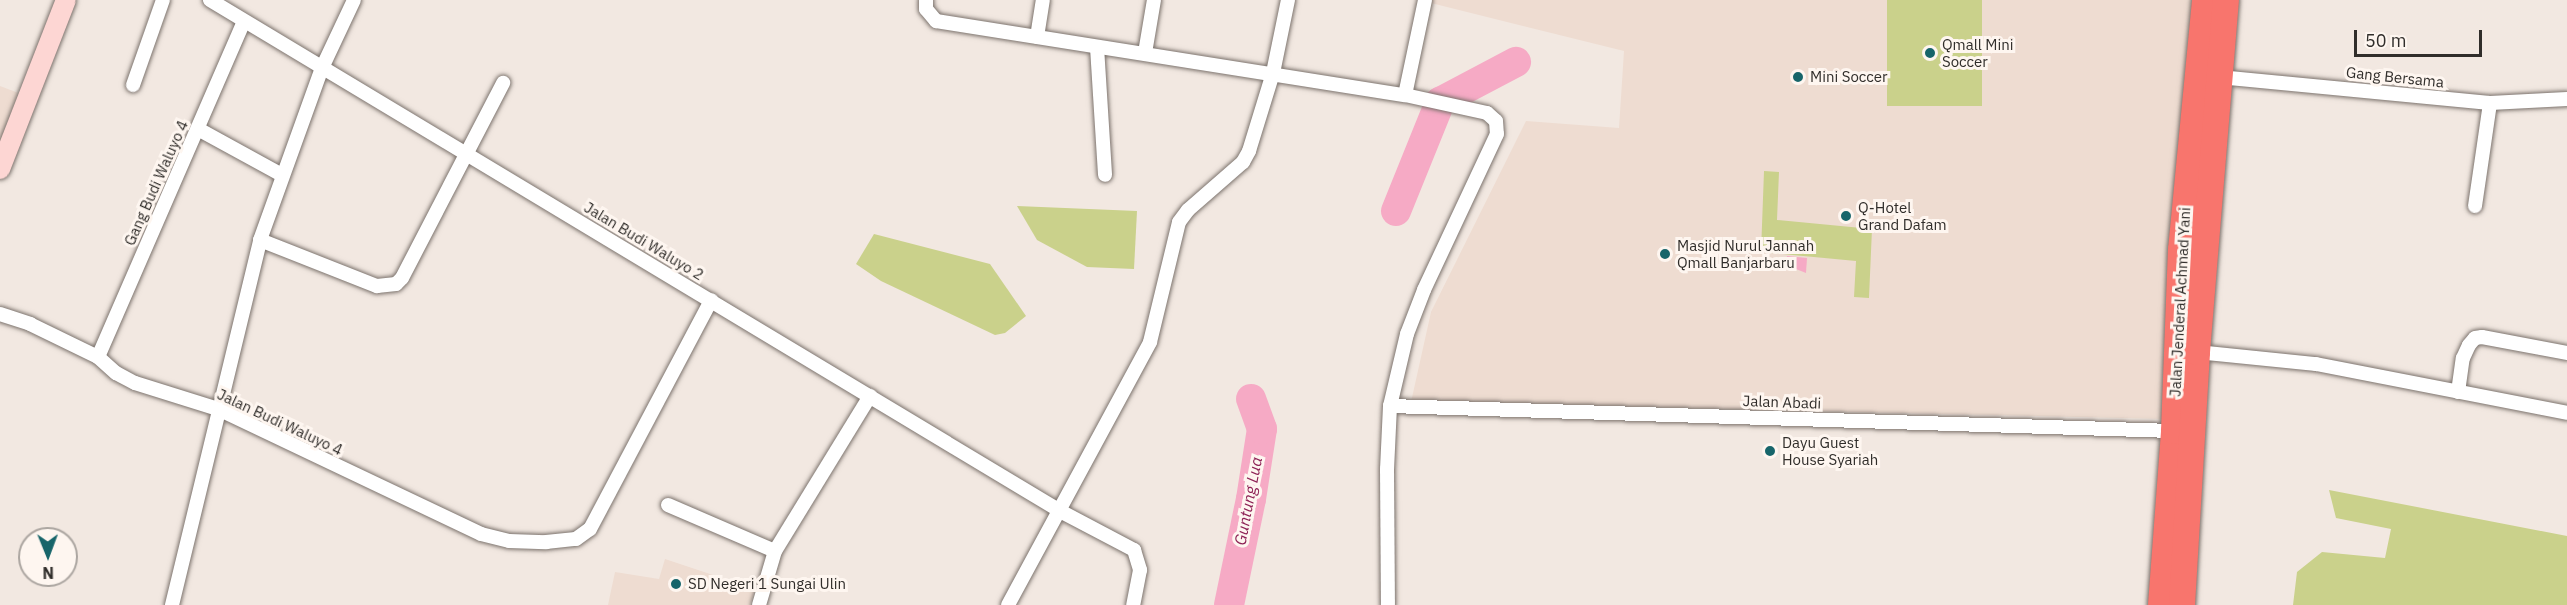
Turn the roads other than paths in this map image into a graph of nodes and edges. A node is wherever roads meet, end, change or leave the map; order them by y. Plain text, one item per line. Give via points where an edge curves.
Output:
1 (66, 0) edge
2 (163, 0) edge
3 (210, 0) edge
4 (354, 0) edge
5 (926, 0) edge
6 (1043, 0) edge
7 (1154, 0) edge
8 (1288, 0) edge
9 (1425, 0) edge
10 (2205, 0) edge
11 (2226, 0) edge
12 (244, 22) junction
13 (1037, 37) junction
14 (1097, 47) junction
15 (1145, 53) junction
16 (322, 68) junction
17 (1273, 73) junction
18 (2220, 76) junction
19 (503, 83) dead end
20 (133, 85) dead end
21 (1404, 95) junction
22 (2567, 99) edge
23 (2490, 103) junction
24 (198, 129) junction
25 (467, 155) junction
26 (0, 169) edge
27 (282, 175) junction
28 (1105, 175) dead end
29 (2475, 206) dead end
30 (260, 240) junction
31 (711, 300) junction
32 (0, 314) edge
33 (2197, 352) junction
34 (2567, 353) edge
35 (98, 357) junction
36 (2458, 392) junction
37 (870, 396) junction
38 (1390, 406) junction
39 (218, 410) junction
40 (2567, 413) edge
41 (2174, 431) junction
42 (668, 506) dead end
43 (1060, 511) junction
44 (775, 551) junction
45 (172, 605) edge
46 (759, 605) edge
47 (1008, 605) edge
48 (1133, 605) edge
49 (1388, 605) edge
50 (2161, 605) edge
51 (2182, 605) edge

1 - 26 street
2 - 20 street
3 - 12 street, Jalan Budi Waluyo 2
4 - 16 street
5 - 13 street via 926,9 936,21
6 - 13 street
7 - 15 street
8 - 17 street
9 - 21 street
10 - 41 highway, Jalan Jenderal Achmad Yani via 2181,250
11 - 18 highway, Jalan Jenderal Achmad Yani
12 - 16 street, Jalan Budi Waluyo 2
12 - 24 street, Gang Budi Waluyo 4
13 - 14 street
14 - 15 street
14 - 28 street
15 - 17 street
16 - 25 street, Jalan Budi Waluyo 2
16 - 27 street
17 - 21 street
17 - 43 street via 1243,162 1179,222 1150,342
18 - 23 street, Gang Bersama
18 - 33 highway, Jalan Jenderal Achmad Yani
19 - 25 street
21 - 38 street via 1487,113 1498,127 1424,290 1407,334
22 - 23 street, Gang Bersama
23 - 29 street
24 - 27 street
24 - 35 street, Gang Budi Waluyo 4
25 - 30 street via 396,284 377,286
25 - 31 street, Jalan Budi Waluyo 2
27 - 30 street
30 - 39 street
31 - 37 street, Jalan Budi Waluyo 2
31 - 39 street, Jalan Budi Waluyo 4 via 590,529 584,536 567,541 510,541 481,534
32 - 35 street, Jalan Budi Waluyo 4
33 - 36 street via 2316,364
33 - 51 highway, Jalan Jenderal Achmad Yani
34 - 36 street via 2475,338 2463,358
35 - 39 street, Jalan Budi Waluyo 4 via 135,383
36 - 40 street
37 - 43 street, Jalan Budi Waluyo 2
37 - 44 street
38 - 41 street, Jalan Abadi
38 - 49 street
39 - 45 street
41 - 50 highway, Jalan Jenderal Achmad Yani
42 - 44 street
43 - 47 street
43 - 48 street, Jalan Budi Waluyo 2 via 1134,550 1140,570
44 - 46 street

